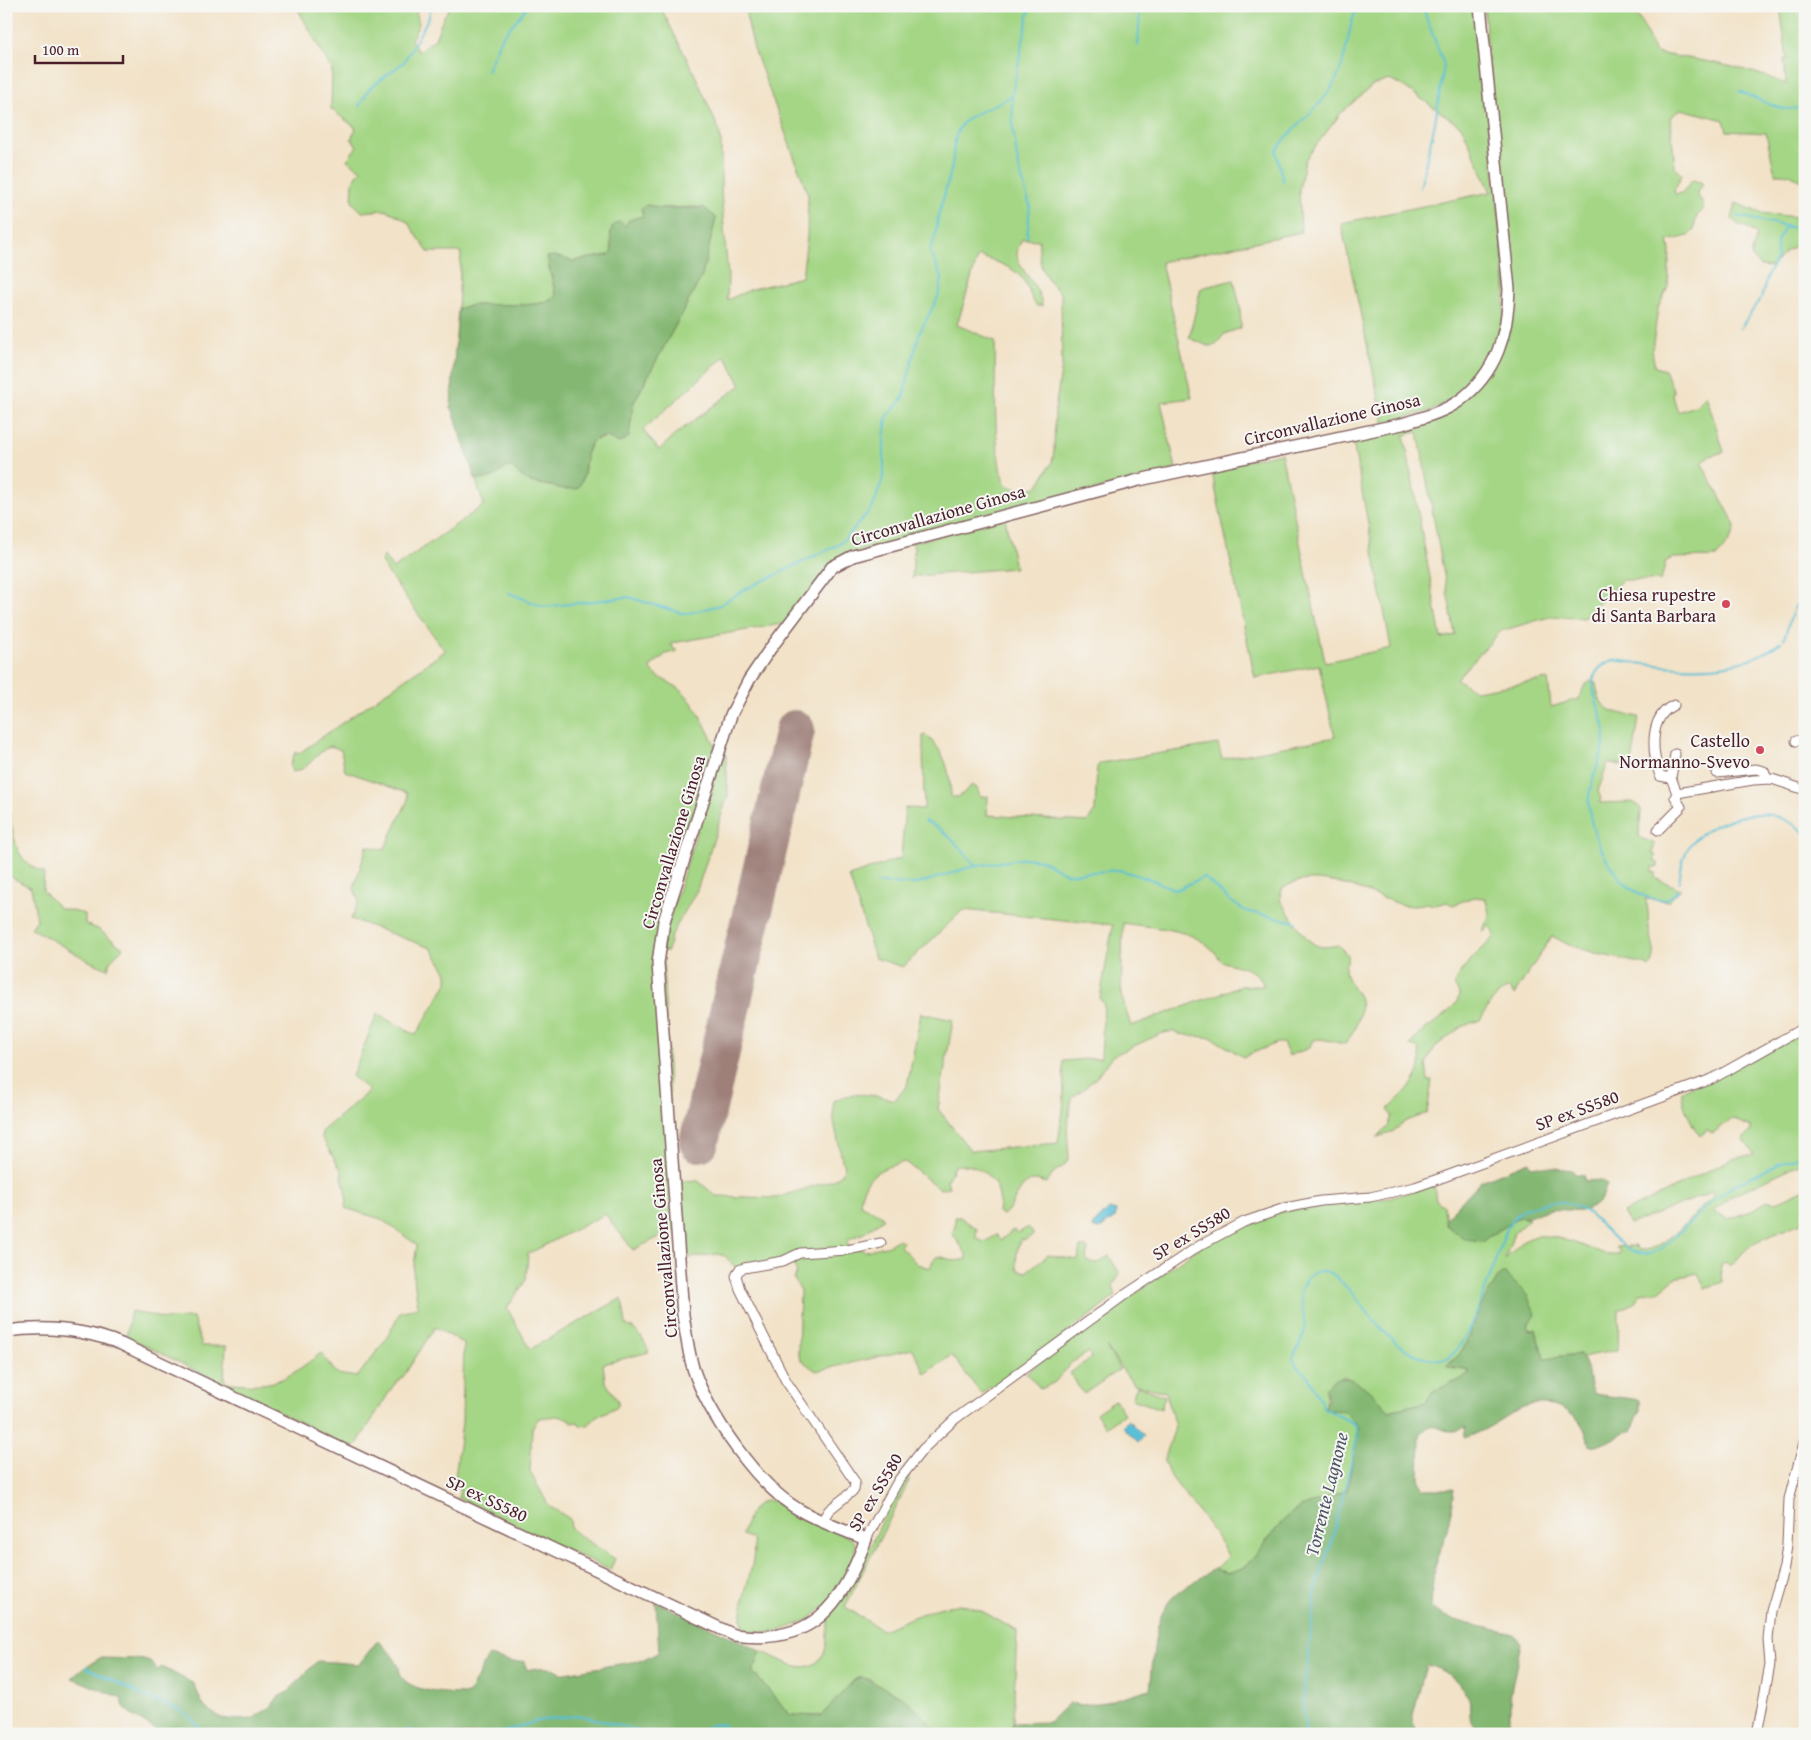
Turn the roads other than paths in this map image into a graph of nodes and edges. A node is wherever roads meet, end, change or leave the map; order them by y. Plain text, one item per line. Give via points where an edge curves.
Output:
1 (1480, 6) edge
2 (1674, 705) dead end
3 (1675, 754) dead end
4 (1717, 773) dead end
5 (1671, 778) junction
6 (1767, 779) junction
7 (1805, 790) edge
8 (1677, 793) junction
9 (1658, 830) dead end
10 (1805, 1027) edge
11 (881, 1243) dead end
12 (6, 1331) edge
13 (1805, 1439) edge
14 (822, 1521) junction
15 (866, 1539) junction
16 (1757, 1734) edge

1 - 14 main road, Circonvallazione Ginosa via 1508,286 1508,315 1504,339 1491,364 1459,401 1402,424 1139,480 853,556 832,567 754,672 731,715 664,921 658,963 683,1315 693,1368 715,1419 746,1460 776,1492 801,1512
2 - 5 street via 1663,713 1655,728 1654,750 1660,776
3 - 5 street
4 - 6 street via 1756,769 1764,771
5 - 8 street
6 - 7 street
6 - 8 street
8 - 9 street via 1675,797 1681,808
10 - 15 street, SP ex SS580 via 1712,1079 1441,1178 1370,1197 1285,1208 1244,1222 1199,1246 1123,1296 955,1418 923,1449 898,1481
11 - 14 street via 847,1250 800,1253 782,1261 744,1268 736,1276 786,1380 855,1482 854,1490 829,1510
12 - 15 main road, SP ex SS580 via 27,1328 72,1330 121,1344 734,1635 769,1638 789,1634 823,1615 844,1588
13 - 16 street via 1789,1499 1787,1545 1771,1611 1770,1665
14 - 15 main road, Circonvallazione Ginosa

